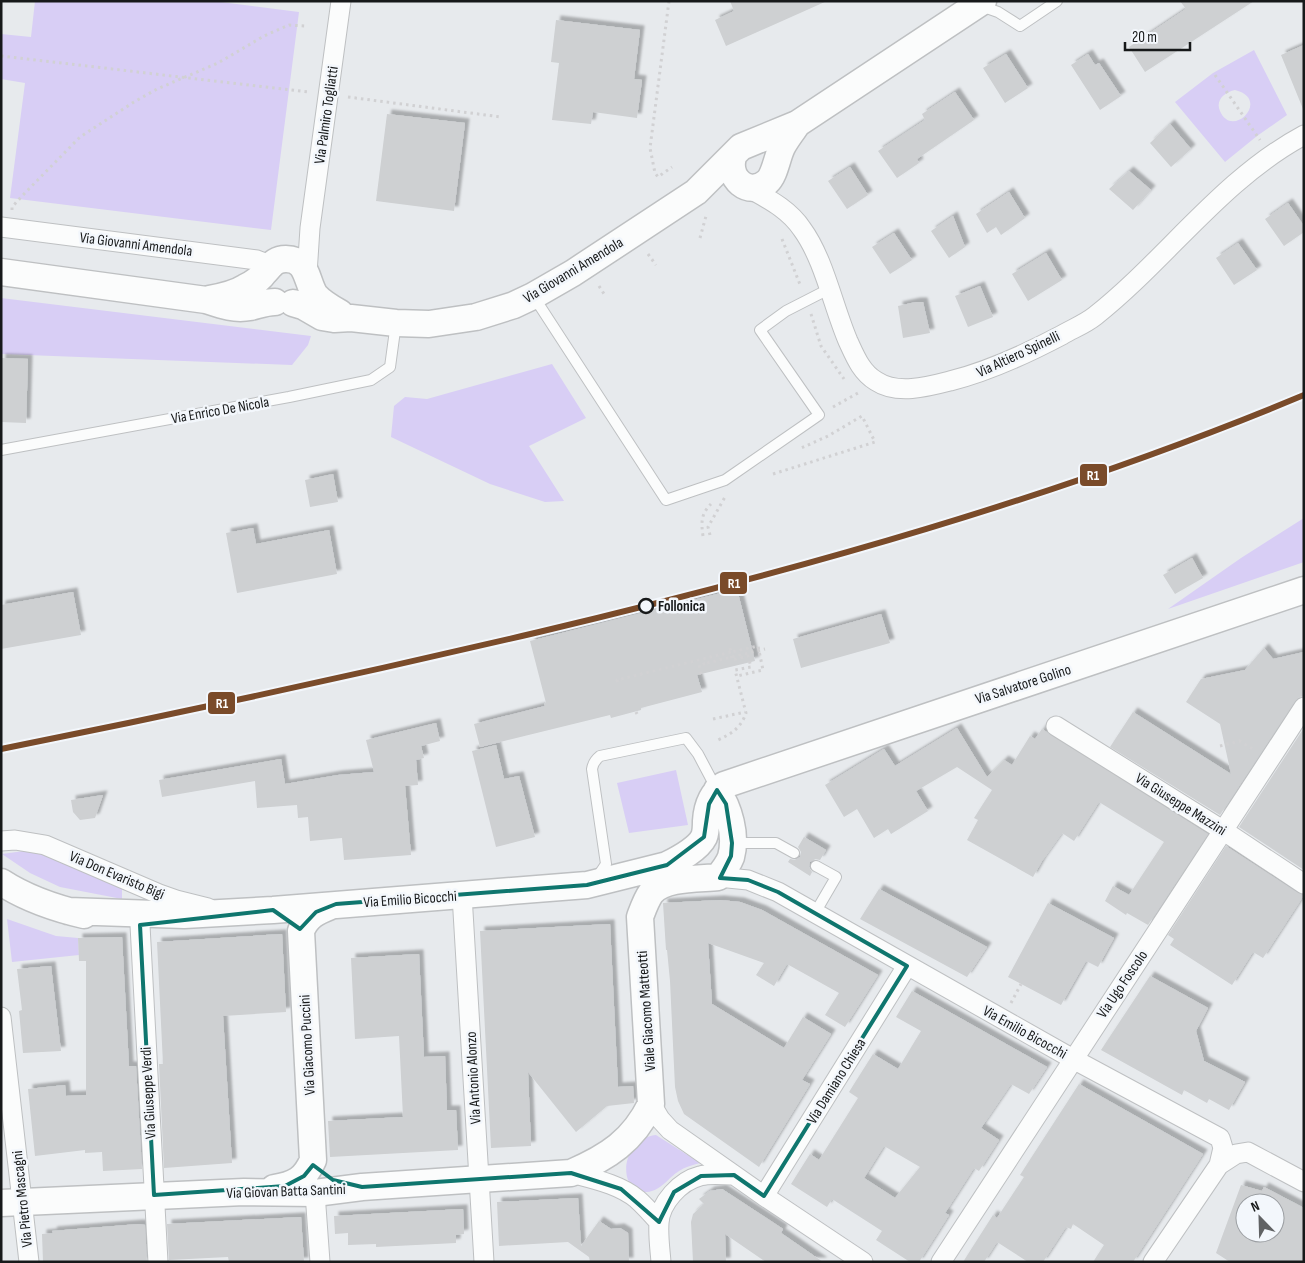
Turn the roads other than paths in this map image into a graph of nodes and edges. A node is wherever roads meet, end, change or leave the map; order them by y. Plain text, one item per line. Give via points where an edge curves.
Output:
1 (341, 1) edge
2 (1057, 1) edge
3 (980, 3) edge
4 (797, 124) junction
5 (1304, 135) edge
6 (740, 151) junction
7 (775, 166) junction
8 (744, 185) junction
9 (696, 192) junction
10 (1, 227) edge
11 (310, 228) junction
12 (271, 266) junction
13 (1, 272) edge
14 (308, 278) junction
15 (829, 289) junction
16 (534, 296) junction
17 (206, 300) junction
18 (284, 302) junction
19 (351, 318) junction
20 (396, 323) junction
21 (1, 450) edge
22 (1304, 590) edge
23 (1304, 707) edge
24 (1056, 726) dead end
25 (722, 797) junction
26 (1224, 831) junction
27 (8, 840) edge
28 (732, 843) junction
29 (698, 845) junction
30 (794, 853) dead end
31 (816, 866) dead end
32 (718, 878) junction
33 (1, 882) edge
34 (1304, 884) edge
35 (587, 885) junction
36 (462, 895) junction
37 (336, 904) junction
38 (273, 910) junction
39 (68, 911) junction
40 (233, 913) junction
41 (815, 913) junction
42 (640, 917) junction
43 (140, 925) junction
44 (301, 931) junction
45 (907, 966) junction
46 (1, 1018) edge
47 (1073, 1059) junction
48 (651, 1104) junction
49 (313, 1160) junction
50 (1219, 1165) junction
51 (571, 1173) junction
52 (734, 1175) junction
53 (479, 1180) junction
54 (1304, 1182) edge
55 (362, 1187) junction
56 (244, 1192) junction
57 (315, 1193) junction
58 (154, 1195) junction
59 (764, 1196) junction
60 (12, 1202) edge
61 (659, 1222) junction
62 (29, 1262) edge
63 (158, 1262) edge
64 (320, 1262) edge
65 (484, 1262) edge
66 (661, 1262) edge
67 (864, 1262) edge
68 (941, 1262) edge
69 (1153, 1262) edge

1 - 11 street, Via Palmiro Togliatti
2 - 3 lane via 1020,26
3 - 4 street, Via Giovanni Amendola
4 - 6 street, Via Giovanni Amendola
4 - 7 street, Via Giovanni Amendola
5 - 15 street, Via Altiero Spinelli via 1272,154 1230,187 1093,318 1024,355 974,375 906,389 871,389 839,320
6 - 7 street via 753,144 766,148
6 - 8 street via 732,170
6 - 9 street, Via Giovanni Amendola
7 - 8 street, Via Giovanni Amendola via 765,184
8 - 9 street, Via Giovanni Amendola
8 - 15 street via 779,205 802,228
9 - 16 street, Via Giovanni Amendola
10 - 12 street, Via Giovanni Amendola via 257,260
11 - 12 street
11 - 14 street, Via Palmiro Togliatti
12 - 14 street, Via Giovanni Amendola via 296,261
12 - 17 street via 244,289
12 - 18 street via 264,289 267,294
13 - 17 street
14 - 18 street via 304,295
14 - 19 street, Via Giovanni Amendola via 314,293 326,305
15 - 16 lane via 786,311 760,330 819,415 725,480 666,500
16 - 20 street, Via Giovanni Amendola via 476,317 429,324
17 - 18 street via 238,308
18 - 19 street, Via Giovanni Amendola via 303,306 334,320
19 - 20 street, Via Giovanni Amendola
20 - 21 lane, Via Enrico De Nicola via 390,366 371,380
22 - 25 street, Via Salvatore Golino via 724,784
23 - 26 street, Via Ugo Foscolo
24 - 26 street, Via Giuseppe Mazzini
25 - 28 street via 732,827
25 - 29 street via 709,804 706,831
25 - 35 lane via 686,738 597,759 592,769 606,864
26 - 34 street, Via Giuseppe Mazzini
26 - 47 street, Via Ugo Foscolo
27 - 40 street, Via Don Evaristo Bigi via 57,850 176,900
28 - 30 lane via 776,843
28 - 32 street via 731,856
29 - 32 street via 704,866
29 - 35 street via 667,865
31 - 41 lane via 836,877
32 - 41 street, Via Emilio Bicocchi via 753,881
32 - 42 street via 671,882 657,887
33 - 39 street, Via Emilio Bicocchi via 21,894
35 - 36 street, Via Emilio Bicocchi
35 - 42 street via 620,894
36 - 37 street, Via Emilio Bicocchi
36 - 53 street, Via Antonio Alonzo
37 - 38 street, Via Emilio Bicocchi
37 - 44 street via 310,916
38 - 40 street, Via Emilio Bicocchi
38 - 44 street via 290,918
39 - 40 street, Via Emilio Bicocchi
39 - 43 street, Via Emilio Bicocchi
40 - 43 street, Via Emilio Bicocchi
41 - 45 street, Via Emilio Bicocchi
42 - 48 street, Viale Giacomo Matteotti
43 - 58 street, Via Giuseppe Verdi
44 - 49 street, Via Giacomo Puccini
45 - 47 street, Via Emilio Bicocchi
45 - 59 street, Via Damiano Chiesa
46 - 60 street, Via Pietro Mascagni
47 - 50 street, Via Emilio Bicocchi via 1220,1138
47 - 68 street, Via Ugo Foscolo
48 - 51 street via 643,1121 621,1145
48 - 52 street via 670,1130
49 - 55 street via 325,1175
49 - 56 street via 308,1171 294,1182
50 - 54 street via 1236,1154 1248,1152
50 - 69 street
51 - 53 street, Via Giovan Batta Santini
51 - 61 street via 621,1189
52 - 59 street
52 - 61 street via 701,1176 686,1182 674,1192
53 - 55 street, Via Giovan Batta Santini
53 - 65 street, Via Antonio Alonzo
55 - 57 street, Via Giovan Batta Santini
56 - 57 street, Via Giovan Batta Santini
56 - 58 street, Via Giovan Batta Santini
57 - 64 street
58 - 60 street, Via Giovan Batta Santini
58 - 63 street, Via Giuseppe Verdi
59 - 67 street
60 - 62 street, Via Pietro Mascagni
61 - 66 street

